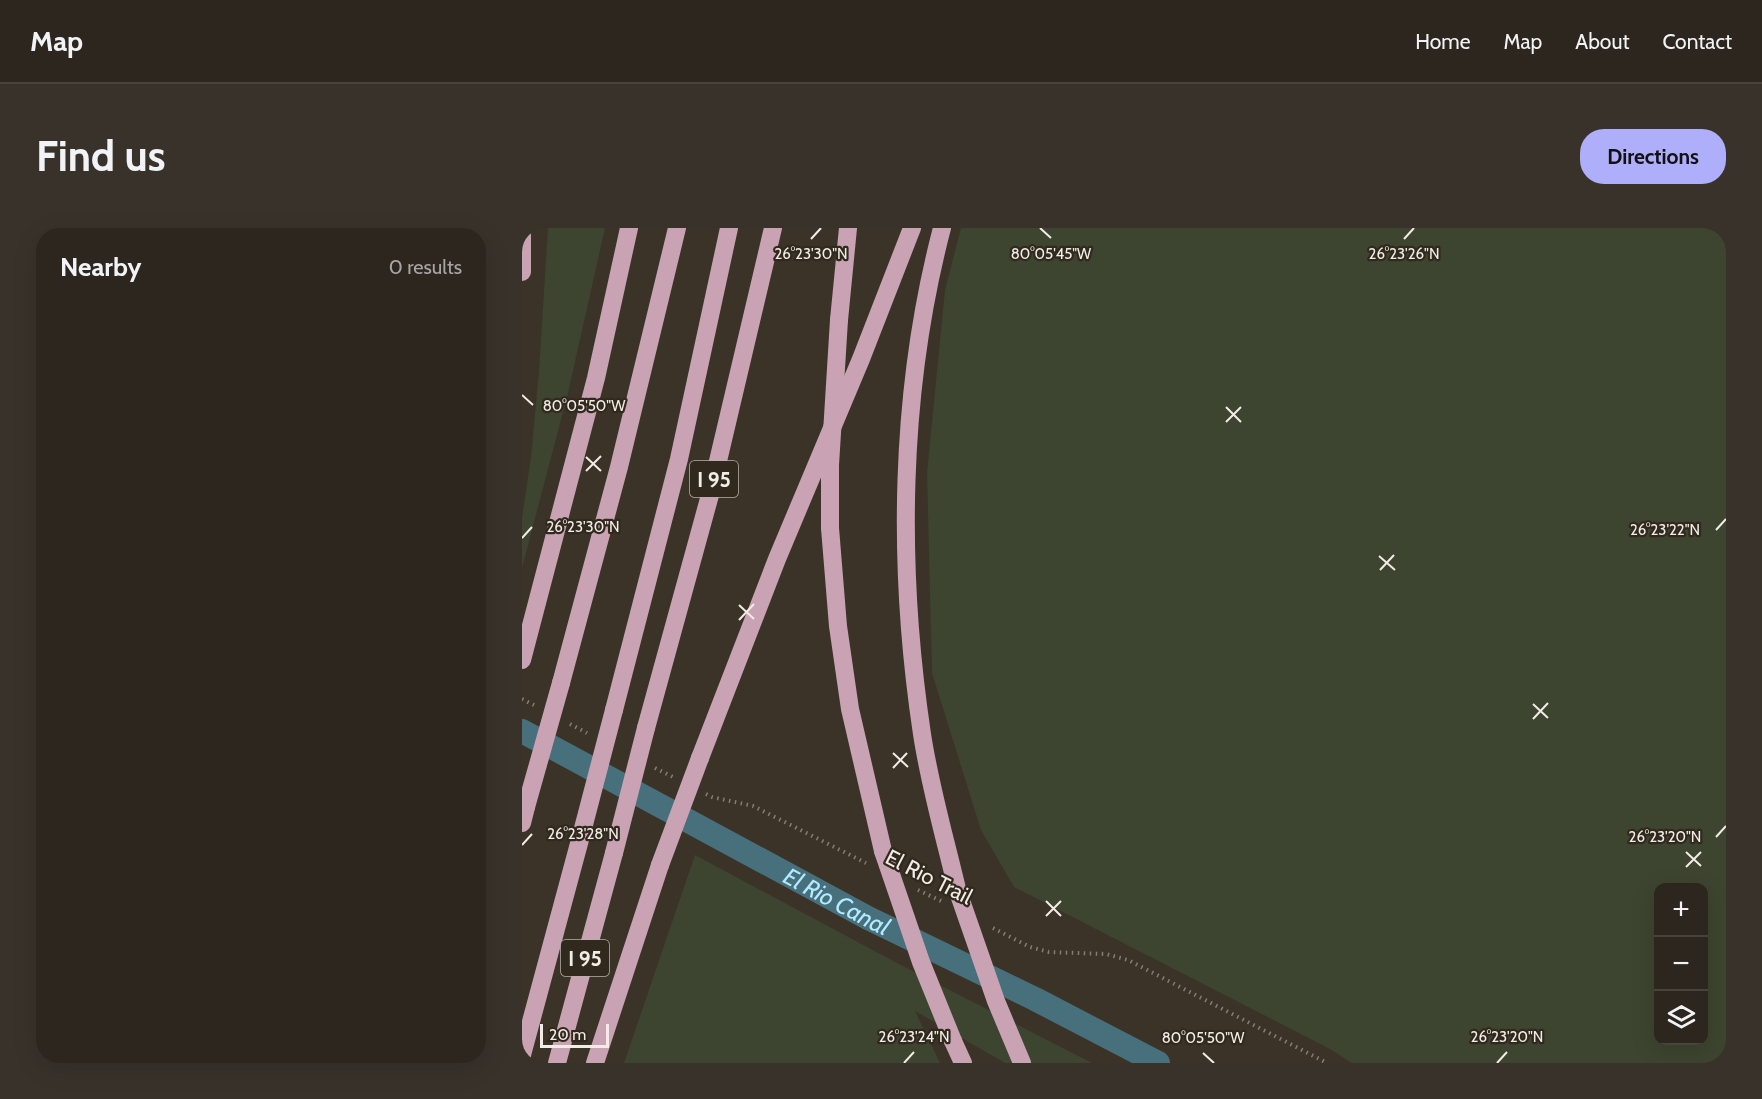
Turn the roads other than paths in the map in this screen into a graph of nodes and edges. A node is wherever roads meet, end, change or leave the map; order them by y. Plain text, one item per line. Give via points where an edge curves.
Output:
1 (522, 228) edge
2 (629, 228) edge
3 (677, 228) edge
4 (729, 228) edge
5 (773, 228) edge
6 (849, 228) edge
7 (912, 228) edge
8 (942, 228) edge
9 (522, 272) edge
10 (522, 660) edge
11 (524, 815) edge
12 (522, 1055) edge
13 (557, 1063) edge
14 (595, 1063) edge
15 (963, 1063) edge
16 (1022, 1063) edge

1 - 9 highway
2 - 10 highway via 596,378
3 - 11 highway, bridge via 619,467
4 - 12 highway, bridge via 639,621
5 - 13 highway, I 95, bridge via 710,495
6 - 15 highway, bridge via 831,453 830,528 838,626 850,709 883,851 921,962
7 - 14 highway, bridge via 700,758
8 - 16 highway, bridge via 922,323 908,464 906,530 911,636 930,780 957,889

